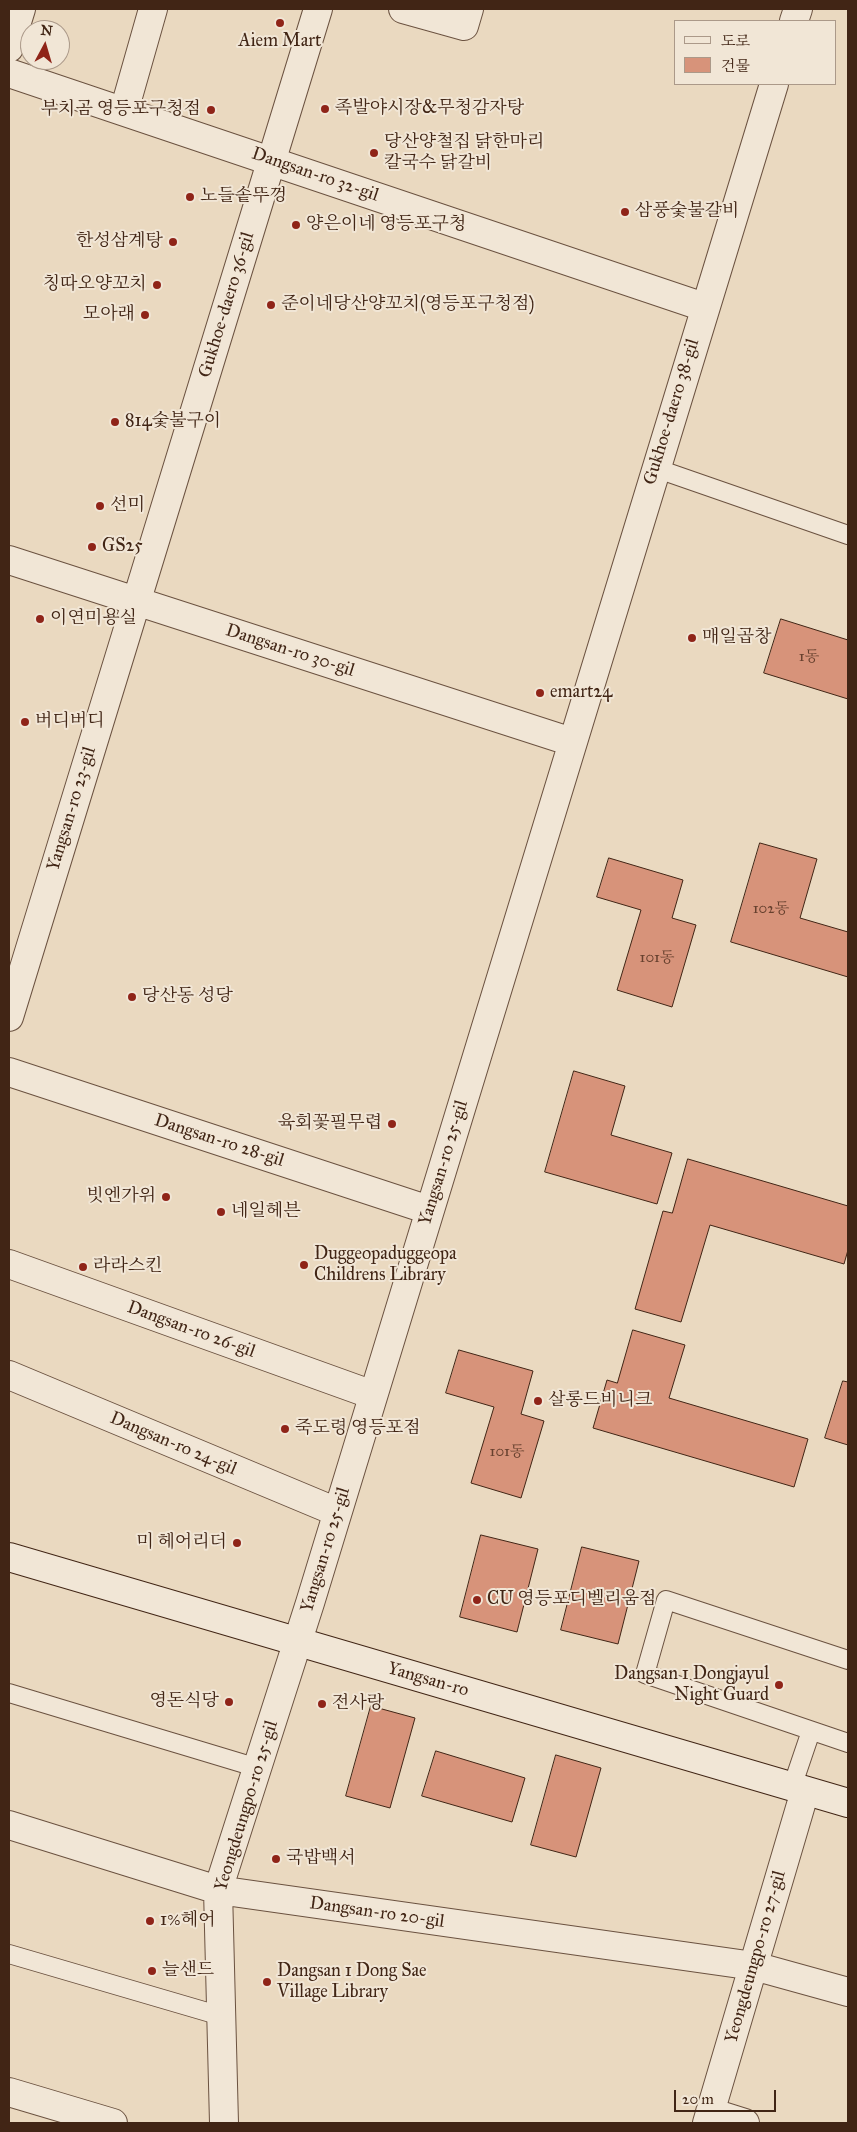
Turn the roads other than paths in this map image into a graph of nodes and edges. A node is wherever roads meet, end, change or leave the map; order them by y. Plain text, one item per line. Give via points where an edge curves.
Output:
1 (21, 9) edge
2 (152, 9) edge
3 (318, 9) edge
4 (403, 9) edge
5 (469, 9) edge
6 (9, 48) edge
7 (9, 73) edge
8 (774, 85) edge
9 (124, 111) junction
10 (271, 160) junction
11 (704, 307) junction
12 (655, 468) junction
13 (848, 534) edge
14 (9, 560) edge
15 (136, 601) junction
16 (572, 742) junction
17 (9, 1017) edge
18 (9, 1072) edge
19 (429, 1210) junction
20 (9, 1264) edge
21 (9, 1375) edge
22 (373, 1395) junction
23 (337, 1512) junction
24 (9, 1557) edge
25 (298, 1642) junction
26 (848, 1660) edge
27 (9, 1693) edge
28 (811, 1731) junction
29 (848, 1743) edge
30 (258, 1768) junction
31 (798, 1789) junction
32 (848, 1803) edge
33 (9, 1825) edge
34 (218, 1890) junction
35 (9, 1954) edge
36 (754, 1966) junction
37 (848, 1992) edge
38 (221, 2016) junction
39 (9, 2092) edge
40 (709, 2118) edge
41 (113, 2123) edge
42 (224, 2123) edge
43 (745, 2123) edge

1 - 6 street
2 - 9 street
3 - 10 street, Gukhoe-daero 36-gil
4 - 5 street via 464,26
7 - 9 street, Dangsan-ro 32-gil
8 - 11 street, Gukhoe-daero 38-gil
9 - 10 street, Dangsan-ro 32-gil
10 - 11 street, Dangsan-ro 32-gil
10 - 15 street, Gukhoe-daero 36-gil
11 - 12 street, Gukhoe-daero 38-gil
12 - 13 lane
12 - 16 street, Gukhoe-daero 38-gil
14 - 15 street, Dangsan-ro 30-gil
15 - 16 street, Dangsan-ro 30-gil
15 - 17 street, Yangsan-ro 23-gil
16 - 19 street, Yangsan-ro 25-gil
18 - 19 street, Dangsan-ro 28-gil
19 - 22 street, Yangsan-ro 25-gil
20 - 22 street, Dangsan-ro 26-gil
21 - 23 street, Dangsan-ro 24-gil
22 - 23 street, Yangsan-ro 25-gil
23 - 25 street, Yangsan-ro 25-gil
24 - 25 street, Yangsan-ro
25 - 30 street, Yeongdeungpo-ro 25-gil
25 - 31 street, Yangsan-ro
26 - 28 lane via 666,1600 645,1674
27 - 30 lane
28 - 29 lane
28 - 31 lane
30 - 34 street, Yeongdeungpo-ro 25-gil
31 - 32 street, Yangsan-ro
31 - 36 street, Yeongdeungpo-ro 27-gil
33 - 34 street, Dangsan-ro 20-gil
34 - 36 street, Dangsan-ro 20-gil
34 - 38 street, Yeongdeungpo-ro 25-gil
35 - 38 lane
36 - 37 street, Dangsan-ro 20-gil
36 - 40 street, Yeongdeungpo-ro 27-gil
38 - 42 street, Yeongdeungpo-ro 25-gil
39 - 41 street
40 - 43 street

